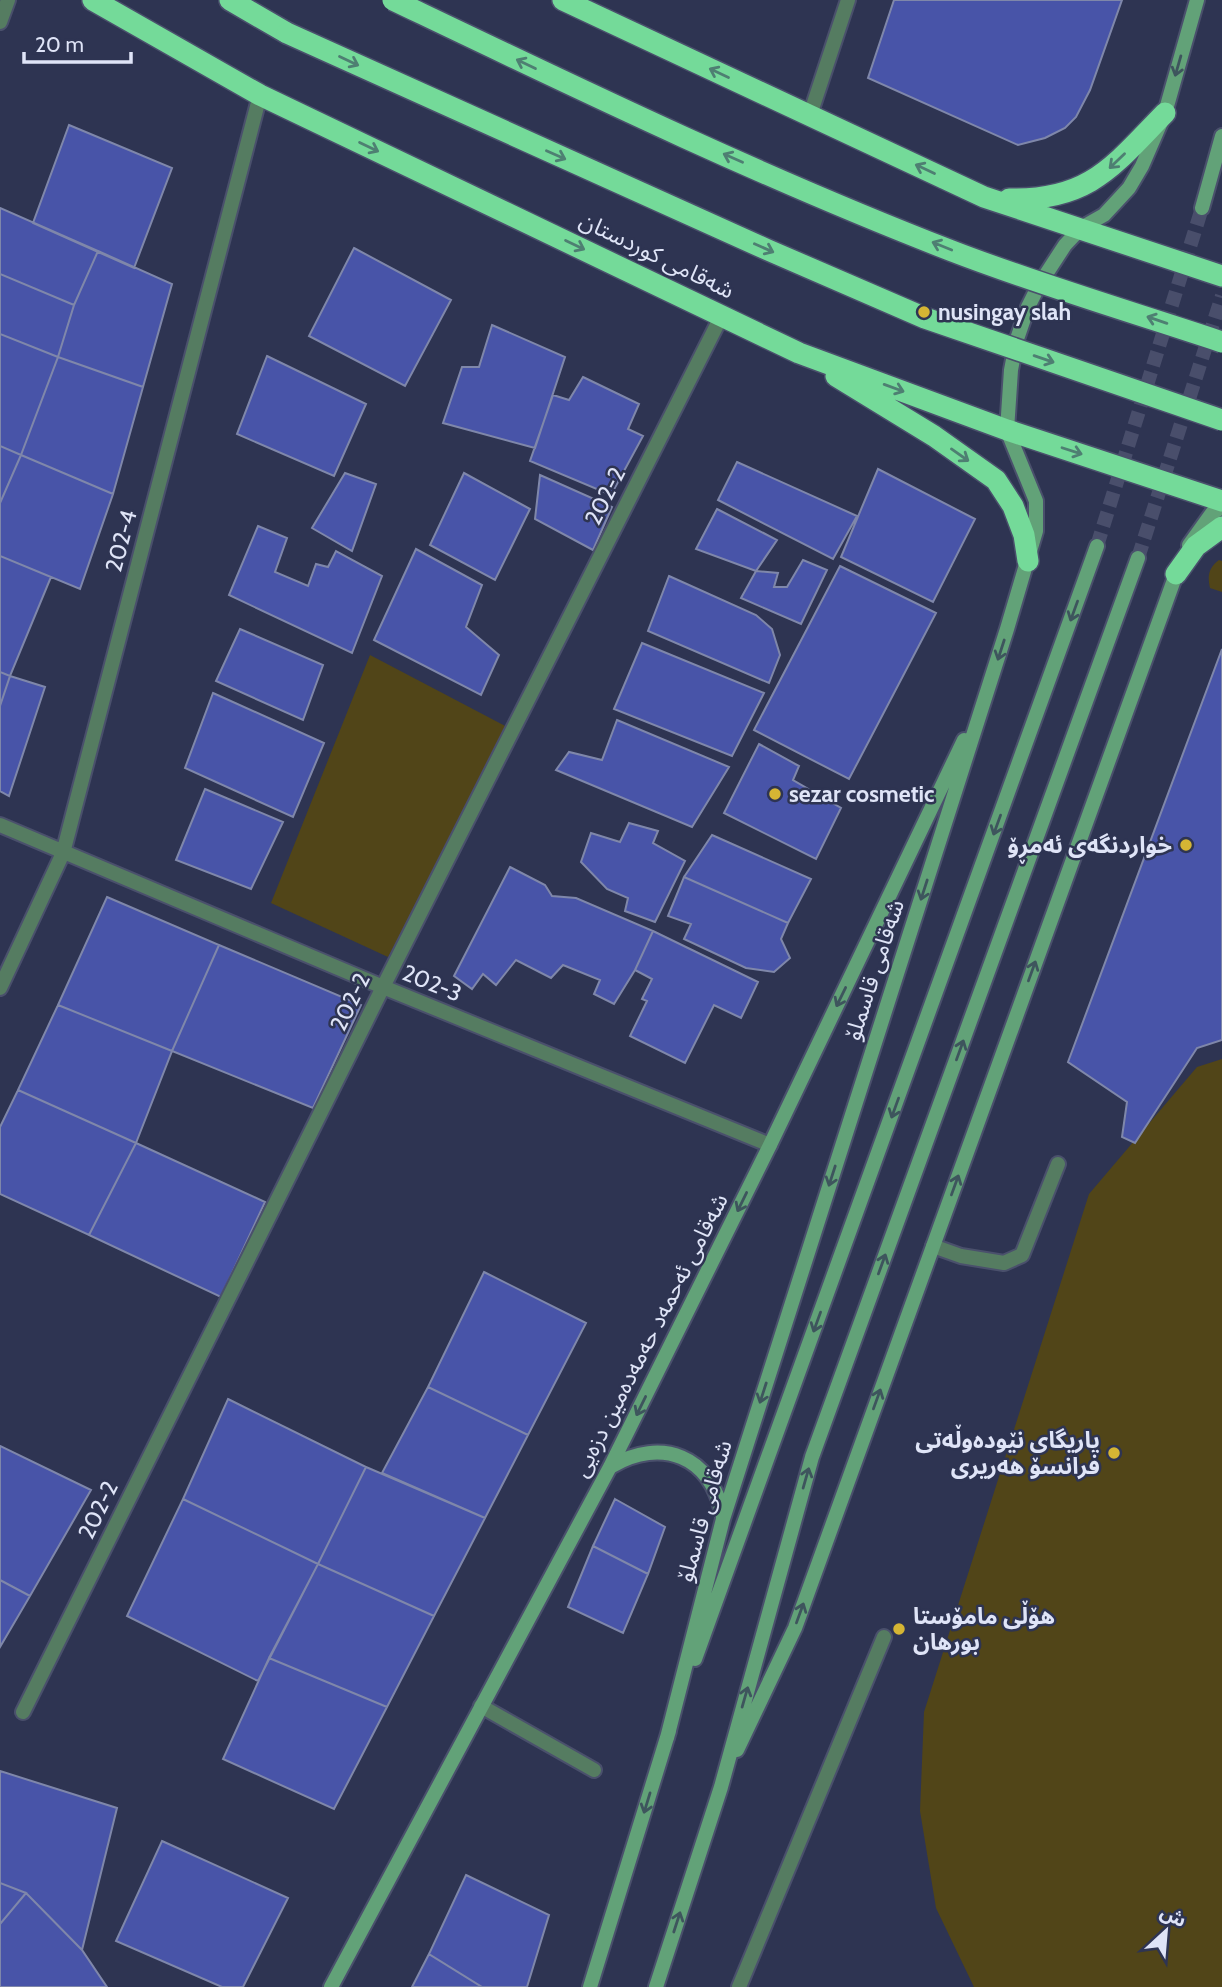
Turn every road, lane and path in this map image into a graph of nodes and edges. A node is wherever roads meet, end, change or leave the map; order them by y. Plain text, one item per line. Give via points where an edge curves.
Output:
1 (8, 0) edge
2 (93, 0) edge
3 (230, 0) edge
4 (393, 0) edge
5 (563, 0) edge
6 (848, 0) edge
7 (1197, 0) edge
8 (0, 22) edge
9 (260, 95) junction
10 (1165, 113) junction
11 (810, 115) junction
12 (1222, 136) edge
13 (984, 197) junction
14 (1202, 208) tunnel mouth
15 (1080, 228) junction
16 (1222, 275) edge
17 (722, 315) junction
18 (1222, 342) edge
19 (799, 353) junction
20 (1222, 420) edge
21 (1007, 430) junction
22 (1222, 501) edge
23 (1222, 507) edge
24 (1222, 527) edge
25 (1097, 546) tunnel mouth
26 (1138, 558) tunnel mouth
27 (1028, 561) junction
28 (1176, 574) junction
29 (987, 693) junction
30 (0, 825) edge
31 (63, 853) junction
32 (383, 987) junction
33 (0, 988) edge
34 (770, 1145) junction
35 (1058, 1164) dead end
36 (933, 1246) junction
37 (610, 1466) junction
38 (723, 1519) junction
39 (884, 1637) dead end
40 (481, 1706) junction
41 (23, 1712) dead end
42 (667, 1738) junction
43 (594, 1770) dead end
44 (720, 1787) junction
45 (331, 1987) edge
46 (590, 1987) edge
47 (656, 1987) edge
48 (739, 1987) edge

1 - 8 street
2 - 9 highway, شەقامی کوردستان
3 -> 20 highway, شەقامی کوردستان, bridge via 287,33 925,318
18 -> 4 highway, bridge via 953,251 781,180
11 -> 5 highway
6 - 11 street
7 -> 10 main road, شەقامی قاسملۆ
9 -> 17 highway, شەقامی کوردستان
9 - 31 street, 202-4
10 -> 13 highway via 1105,174 1085,186 1036,197
10 - 15 main road, شەقامی قاسملۆ via 1129,188 1104,215
13 -> 11 highway
12 - 14 main road
13 - 15 highway
15 - 16 highway
15 - 21 main road, شەقامی قاسملۆ via 1052,263 1028,307 1010,370
17 - 19 highway, شەقامی کوردستان
17 - 32 street, 202-2
19 -> 21 highway, شەقامی کوردستان
19 -> 27 highway via 996,480 1013,506
21 -> 22 highway, شەقامی کوردستان
21 - 27 main road, شەقامی قاسملۆ via 1036,501
23 - 28 main road via 1191,541
24 - 28 highway via 1196,546
25 -> 42 main road, شەقامی قاسملۆ
44 -> 26 main road via 812,1457
27 -> 29 main road, شەقامی قاسملۆ
36 -> 28 main road
29 -> 34 main road, شەقامی ئەحمەد حەمەدەمین دزەیی
29 -> 38 main road, شەقامی قاسملۆ
30 - 31 street, 202-3
31 - 32 street, 202-3
31 - 33 street, 202-4
32 - 34 street, 202-3
32 - 41 street, 202-2
34 -> 37 main road, شەقامی ئەحمەد حەمەدەمین دزەیی
35 - 36 street via 1022,1255 1004,1263
44 -> 36 main road via 795,1628
37 - 38 main road via 649,1451 671,1453 692,1462 709,1477
37 - 40 main road, شەقامی ئەحمەد حەمەدەمین دزەیی
38 - 42 main road, شەقامی قاسملۆ
39 - 48 street
40 - 43 street
40 - 45 main road, شەقامی ئەحمەد حەمەدەمین دزەیی
42 -> 46 main road, شەقامی قاسملۆ
47 -> 44 main road

